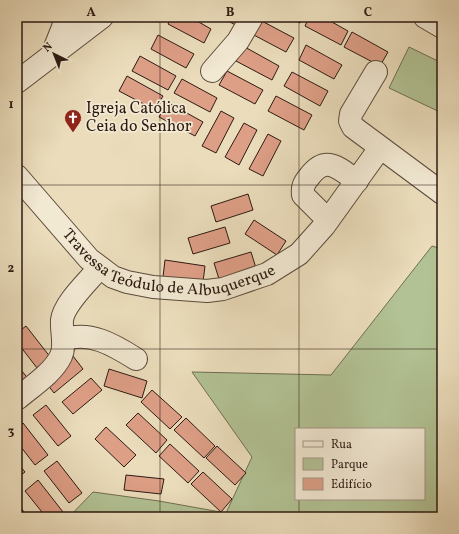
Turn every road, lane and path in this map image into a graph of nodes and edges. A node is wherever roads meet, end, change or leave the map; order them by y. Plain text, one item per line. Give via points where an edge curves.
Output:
1 (67, 17) edge
2 (102, 17) edge
3 (252, 17) edge
4 (425, 17) edge
5 (442, 27) edge
6 (52, 55) junction
7 (212, 71) dead end
8 (376, 72) dead end
9 (17, 82) edge
10 (380, 148) junction
11 (17, 176) edge
12 (357, 181) junction
13 (442, 193) edge
14 (328, 220) junction
15 (99, 268) junction
16 (63, 340) junction
17 (136, 359) dead end
18 (17, 399) edge

1 - 6 street
2 - 6 street
3 - 7 street via 238,41
4 - 5 street
6 - 9 street
8 - 10 street via 354,106 350,121 358,132
10 - 12 street, Travessa Teódulo de Albuquerque
10 - 13 street
11 - 15 street, Travessa Teódulo de Albuquerque
12 - 14 street, Travessa Teódulo de Albuquerque
12 - 14 street via 333,165 326,164 314,169 304,184 303,195
14 - 15 street, Travessa Teódulo de Albuquerque via 299,254 267,274 224,289 189,291 153,287 127,282
15 - 16 street via 66,308 62,318
16 - 17 street via 78,336 99,340
16 - 18 street via 60,357 54,365

